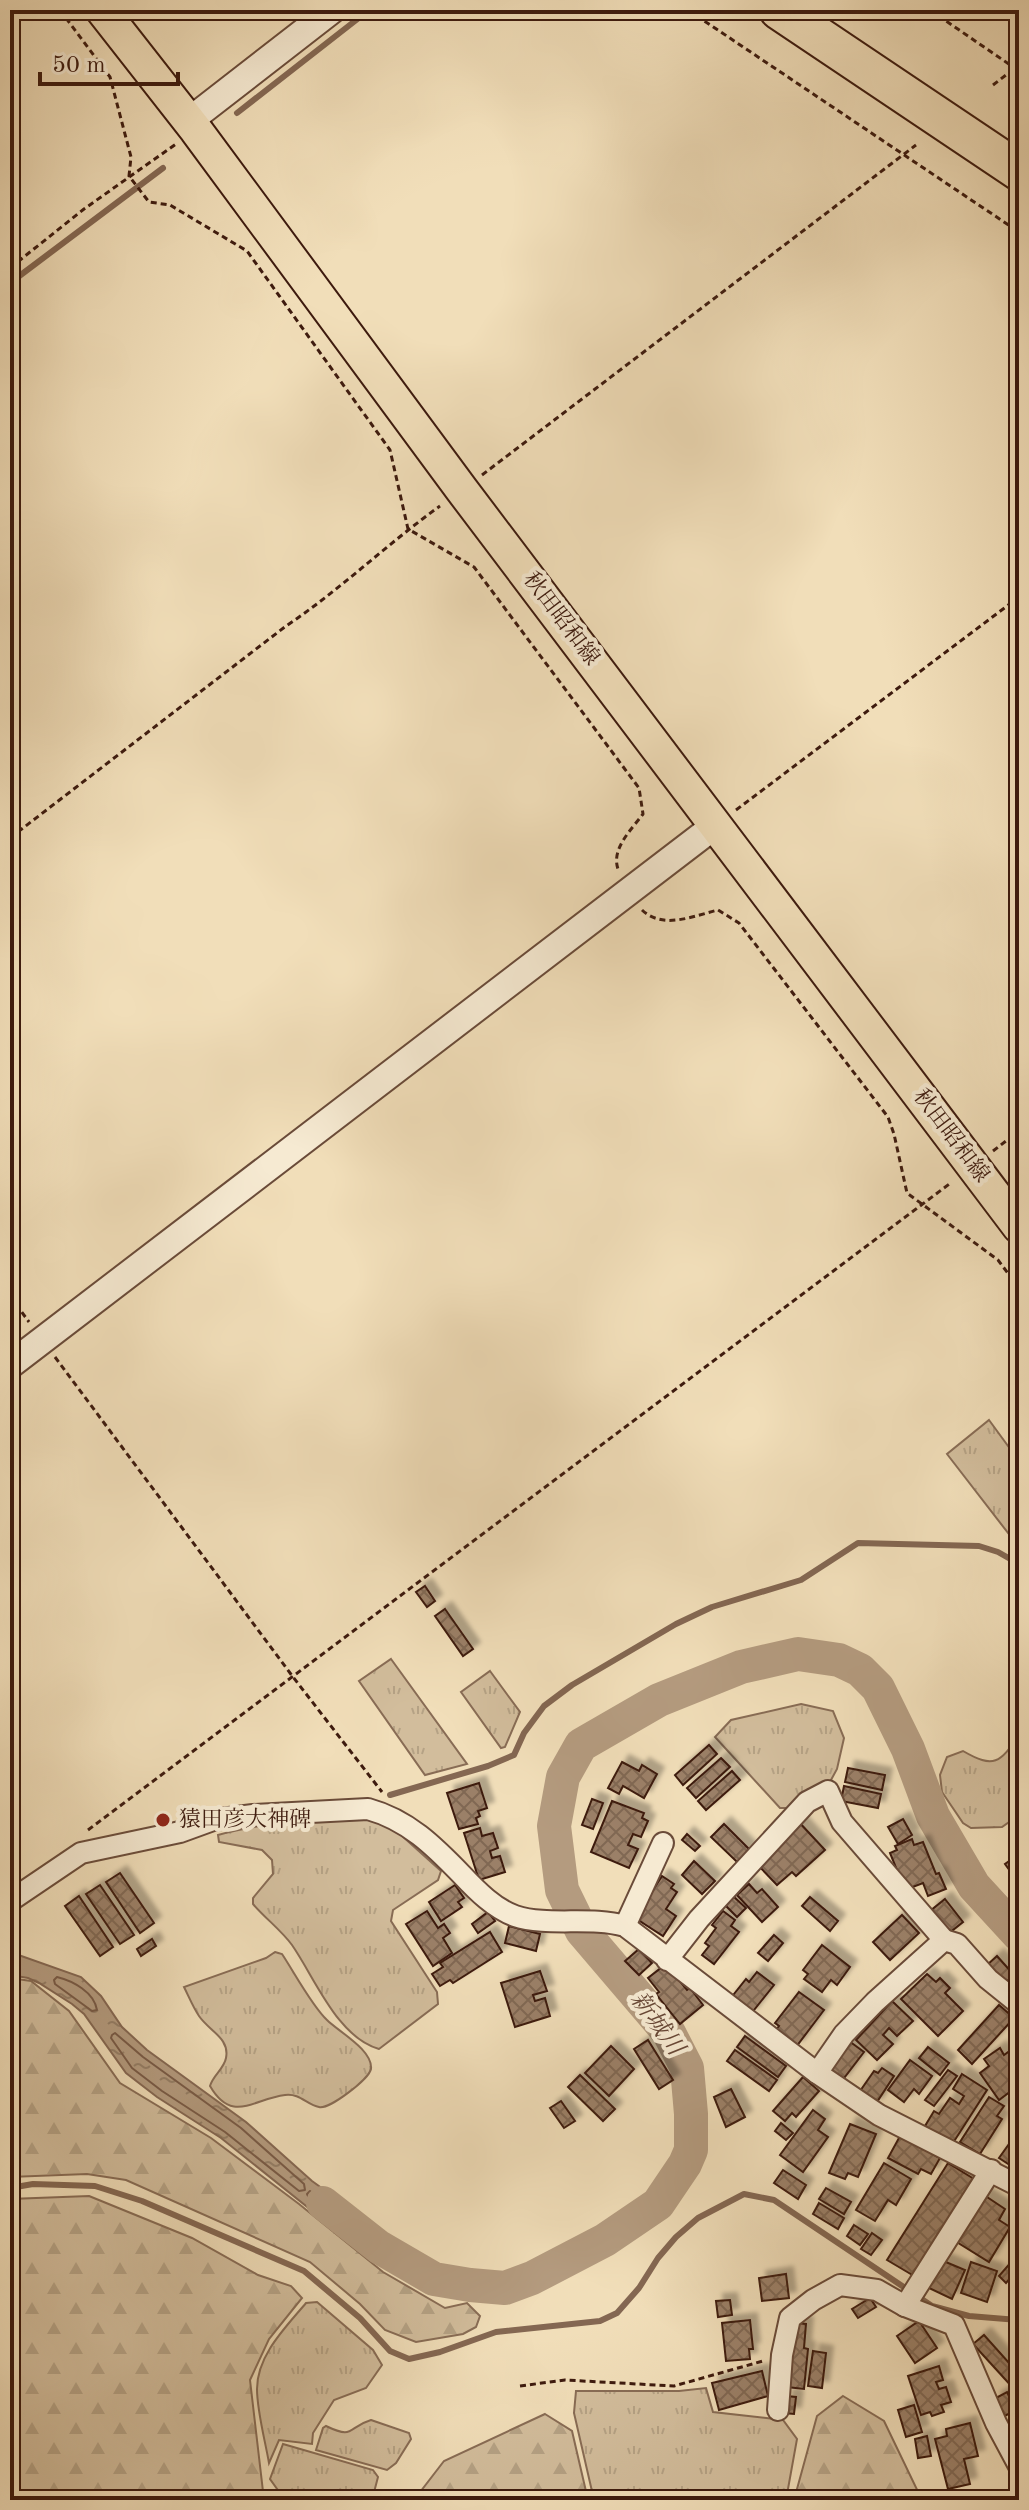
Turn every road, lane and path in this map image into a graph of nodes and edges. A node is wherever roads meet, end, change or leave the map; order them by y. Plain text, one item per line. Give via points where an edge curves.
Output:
1 (60, 10) edge
2 (102, 10) edge
3 (332, 10) edge
4 (688, 10) edge
5 (779, 10) edge
6 (930, 10) edge
7 (1018, 68) edge
8 (993, 85) dead end
9 (192, 126) junction
10 (916, 145) dead end
11 (903, 155) junction
12 (1019, 171) edge
13 (129, 176) junction
14 (1019, 232) edge
15 (10, 268) edge
16 (462, 490) junction
17 (408, 529) junction
18 (1019, 597) edge
19 (717, 824) junction
20 (10, 838) edge
21 (628, 894) junction
22 (1019, 1131) edge
23 (974, 1166) junction
24 (920, 1204) junction
25 (1019, 1227) edge
26 (1019, 1288) edge
27 (10, 1296) edge
28 (43, 1340) junction
29 (10, 1365) edge
30 (293, 1677) junction
31 (383, 1813) junction
32 (663, 1843) dead end
33 (81, 1853) junction
34 (10, 1901) edge
35 (616, 1923) junction
36 (944, 1940) junction
37 (667, 1960) junction
38 (1019, 2004) edge
39 (817, 2073) junction
40 (991, 2170) junction
41 (1019, 2186) edge
42 (905, 2306) junction
43 (782, 2355) junction
44 (520, 2386) dead end
45 (778, 2410) dead end
46 (1019, 2466) edge

1 - 13 path via 110,77 131,157
2 - 9 main road, 秋田昭和線
3 - 9 street
4 - 11 path
5 - 12 highway
6 - 7 path
7 - 8 path
9 - 13 path
9 - 16 main road, 秋田昭和線
10 - 11 path
11 - 14 path
11 - 16 path
13 - 15 path
13 - 17 path via 149,202 170,205 247,251 390,450
16 - 17 path
16 - 19 main road, 秋田昭和線
17 - 20 path via 321,603
17 - 21 path via 474,567 639,788 643,814 622,841 615,861
18 - 19 path
19 - 21 street
19 - 23 main road, 秋田昭和線
21 - 24 path via 646,914 668,922 718,910 739,923 888,1117 907,1193
21 - 28 street
22 - 23 path
23 - 24 path
23 - 25 main road, 秋田昭和線
24 - 26 path via 998,1260
24 - 30 path
27 - 28 path
28 - 29 street
28 - 30 path
30 - 31 path via 383,1793
30 - 33 path via 85,1833
31 - 33 street via 368,1809 213,1820
31 - 35 street via 412,1828 482,1896 515,1916
32 - 35 street
33 - 34 street
35 - 37 street
36 - 37 street via 842,1822 828,1791 807,1802
36 - 38 street via 957,1944
36 - 39 street via 854,2023
37 - 39 street
39 - 40 street via 879,2115
40 - 41 street
40 - 42 street
42 - 43 street via 877,2290 840,2285 790,2318
42 - 46 street via 954,2325
43 - 44 path via 674,2386 565,2380
43 - 45 street

